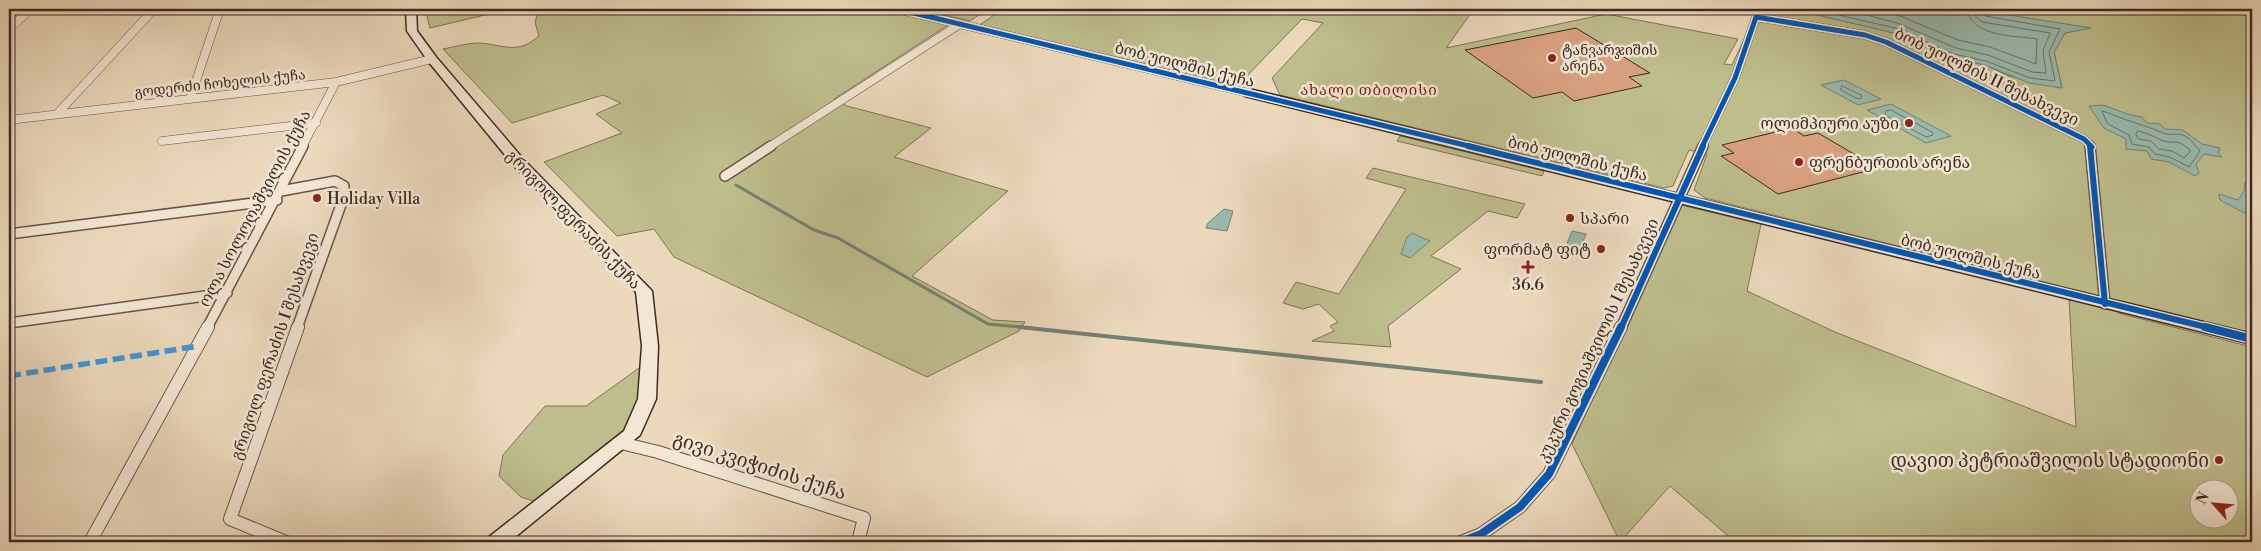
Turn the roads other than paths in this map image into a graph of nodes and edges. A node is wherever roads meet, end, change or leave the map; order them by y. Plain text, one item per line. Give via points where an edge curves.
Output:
1 (31, 9) edge
2 (154, 9) edge
3 (220, 9) edge
4 (411, 9) edge
5 (897, 9) edge
6 (960, 24) junction
7 (9, 29) edge
8 (432, 59) junction
9 (336, 82) junction
10 (1249, 93) joint
11 (190, 99) junction
12 (56, 114) junction
13 (9, 120) edge
14 (316, 123) junction
15 (162, 140) dead end
16 (725, 176) dead end
17 (279, 195) junction
18 (1679, 196) junction
19 (9, 234) edge
20 (227, 293) junction
21 (2105, 304) junction
22 (9, 323) edge
23 (2252, 340) edge
24 (621, 443) junction
25 (90, 542) edge
26 (286, 542) edge
27 (496, 542) edge
28 (858, 542) edge
29 (1461, 542) edge

1 - 7 street
2 - 12 street
3 - 11 street
4 - 8 street, გრიგოლ ფერაძის ქუჩა via 412,31
5 - 6 street, ბობ უოლშის ქუჩა
6 - 10 street, ბობ უოლშის ქუჩა
6 - 16 street
8 - 9 street, გოდერძი ჩოხელის ქუჩა
8 - 24 street, გრიგოლ ფერაძის ქუჩა via 519,163 644,291 650,346 647,399 631,435
9 - 11 street, გოდერძი ჩოხელის ქუჩა
9 - 14 street, ოლა სოლოღაშვილის ქუჩა
10 - 18 street, ბობ უოლშის ქუჩა
11 - 12 street, გოდერძი ჩოხელის ქუჩა
12 - 13 street, გოდერძი ჩოხელის ქუჩა
14 - 15 street
14 - 17 street, ოლა სოლოღაშვილის ქუჩა
17 - 19 street
17 - 20 street, ოლა სოლოღაშვილის ქუჩა
17 - 26 street, გრიგოლ ფერაძის I შესახვევი via 334,181 344,186 343,199 230,518
18 - 21 street, ბობ უოლშის ქუჩა
18 - 21 street, ბობ უოლშის II შესახვევი via 1734,78 1756,17 1865,35 1901,49 2088,142 2092,148
18 - 29 street, კუკური გოგიაშვილის I შესახვევი via 1628,312 1549,474 1520,507 1481,534
20 - 22 street
20 - 25 street, ოლა სოლოღაშვილის ქუჩა
21 - 23 street, ბობ უოლშის ქუჩა
24 - 27 street, გრიგოლ ფერაძის ქუჩა
24 - 28 street, გივი კვიჭიძის ქუჩა via 864,518

